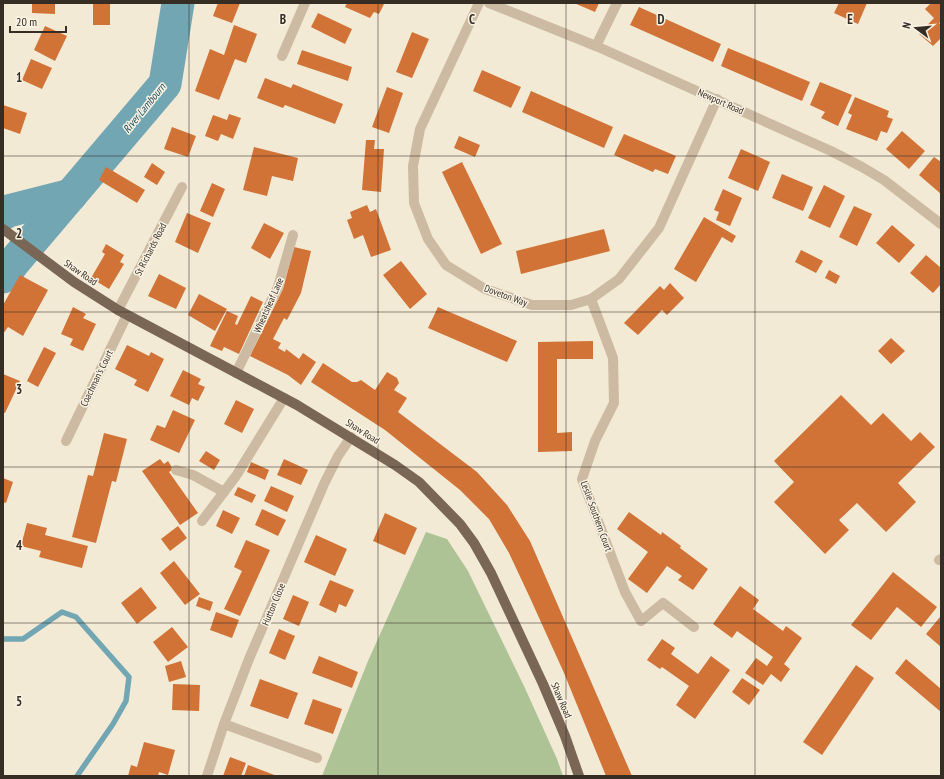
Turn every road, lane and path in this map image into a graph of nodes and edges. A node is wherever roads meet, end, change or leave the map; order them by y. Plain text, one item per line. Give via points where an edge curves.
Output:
1 (305, 3) edge
2 (479, 3) edge
3 (489, 3) edge
4 (617, 3) edge
5 (596, 46) junction
6 (282, 56) dead end
7 (717, 99) junction
8 (182, 187) dead end
9 (941, 224) edge
10 (3, 229) edge
11 (293, 235) dead end
12 (591, 299) junction
13 (122, 313) junction
14 (236, 373) junction
15 (284, 398) junction
16 (351, 437) junction
17 (66, 441) dead end
18 (176, 470) dead end
19 (224, 492) junction
20 (202, 520) dead end
21 (694, 627) dead end
22 (224, 724) junction
23 (318, 758) dead end
24 (207, 776) edge
25 (579, 776) edge

1 - 6 street
2 - 12 street, Doveton Way via 420,129 413,166 414,203 428,239 446,265 485,289 532,305 571,305
3 - 5 street, Newport Road
4 - 5 street
5 - 7 street, Newport Road
7 - 9 street, Newport Road via 862,167 905,195
7 - 12 street, Doveton Way via 659,228 619,279
8 - 13 street, St Richards Road
10 - 13 main road, Shaw Road via 47,263
11 - 14 street, Wheatsheaf Lane via 278,287
12 - 21 street, Leslie Southern Court via 613,358 614,403 595,442 582,479 625,592 641,621 662,603
13 - 14 main road, Shaw Road
13 - 17 street, Coachman's Court
14 - 15 main road, Shaw Road
15 - 16 main road, Shaw Road
15 - 19 street
16 - 22 street, Hutton Close via 324,484
16 - 25 main road, Shaw Road via 419,482 460,524 474,543 527,650 565,736
18 - 19 street via 193,475
19 - 20 street
22 - 23 street
22 - 24 street, Hutton Close

